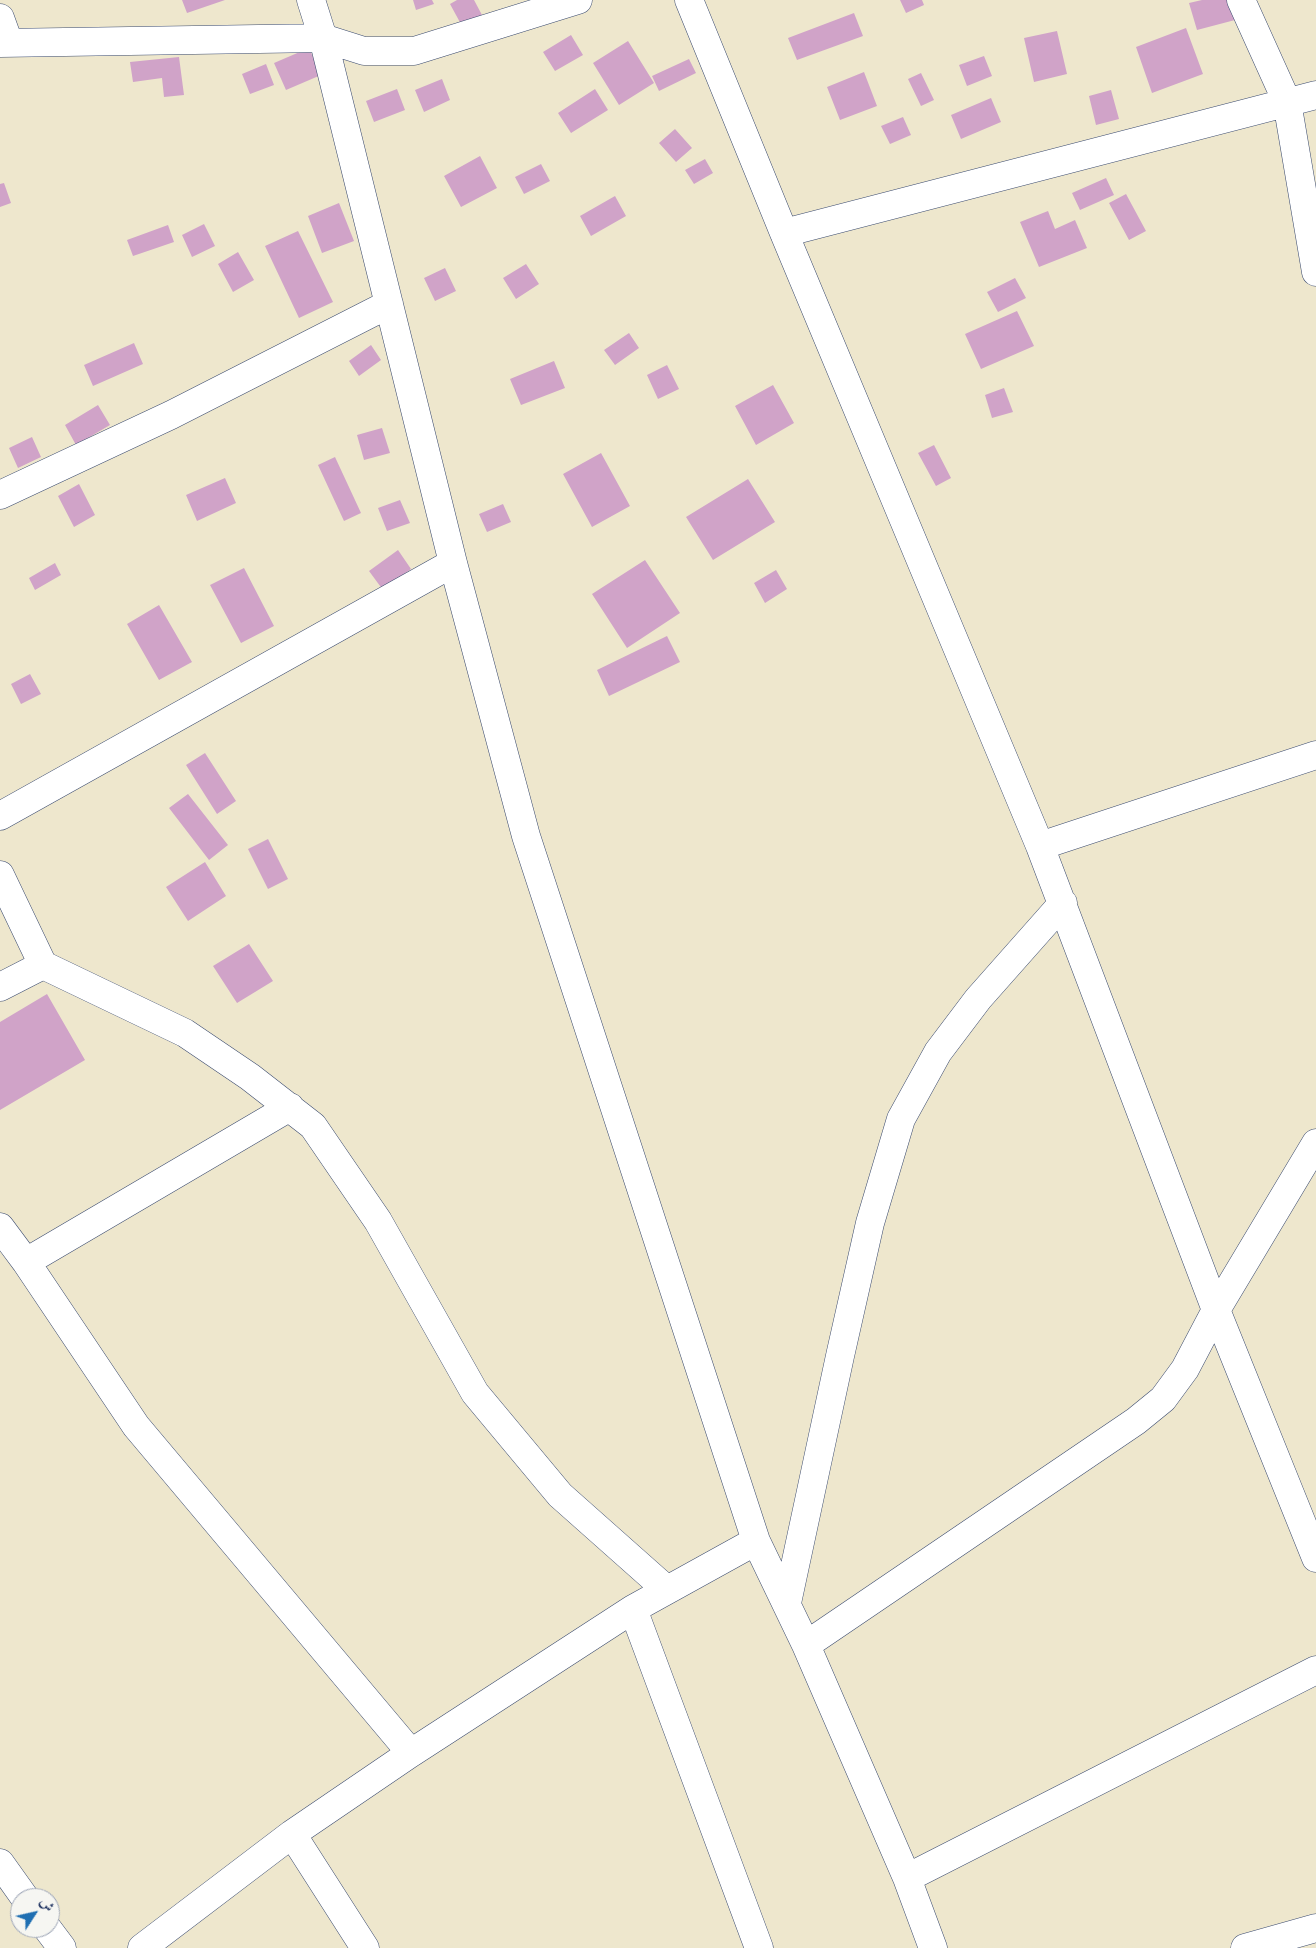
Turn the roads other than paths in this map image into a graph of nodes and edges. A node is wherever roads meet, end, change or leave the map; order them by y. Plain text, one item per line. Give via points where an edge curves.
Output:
1 (311, 0) edge
2 (578, 0) edge
3 (689, 0) edge
4 (1241, 0) edge
5 (0, 18) edge
6 (323, 38) junction
7 (5, 43) edge
8 (1316, 95) edge
9 (1287, 102) junction
10 (784, 233) junction
11 (1316, 272) edge
12 (389, 304) junction
13 (0, 495) edge
14 (453, 562) junction
15 (1316, 754) edge
16 (0, 816) edge
17 (1040, 846) junction
18 (0, 875) edge
19 (1063, 904) junction
20 (43, 965) junction
21 (0, 987) edge
22 (290, 1107) junction
23 (1316, 1143) edge
24 (0, 1227) edge
25 (26, 1262) junction
26 (1216, 1310) junction
27 (756, 1541) junction
28 (1316, 1558) edge
29 (667, 1590) junction
30 (787, 1603) junction
31 (633, 1609) junction
32 (806, 1644) junction
33 (1316, 1670) edge
34 (411, 1753) junction
35 (292, 1834) junction
36 (0, 1863) edge
37 (907, 1878) junction
38 (18, 1888) edge
39 (1316, 1928) edge
40 (1280, 1944) edge
41 (142, 1948) edge
42 (365, 1948) edge
43 (759, 1948) edge
44 (933, 1948) edge
45 (1245, 1948) edge

1 - 6 street
2 - 6 street via 414,51 364,51
3 - 10 street
4 - 9 street
5 - 7 street
6 - 7 street
6 - 12 street
8 - 9 street
9 - 10 street
9 - 11 street
10 - 17 street
12 - 13 street via 171,415
12 - 14 street
14 - 16 street
14 - 27 street via 526,836
15 - 17 street
17 - 19 street
18 - 20 street
19 - 26 street
19 - 30 street via 978,999 938,1052 901,1119 868,1232
20 - 21 street
20 - 22 street via 185,1033
22 - 25 street
22 - 29 street via 313,1126 378,1221 475,1393 560,1495
23 - 26 street
24 - 25 street
25 - 34 street via 136,1426
26 - 28 street
26 - 32 street via 1185,1370 1163,1398 1136,1421
27 - 29 street
27 - 30 street
29 - 31 street
30 - 32 street
31 - 34 street
31 - 43 street
32 - 37 street
33 - 37 street
34 - 35 street
35 - 41 street
35 - 42 street
36 - 38 street
37 - 44 street
39 - 40 street
40 - 45 street

